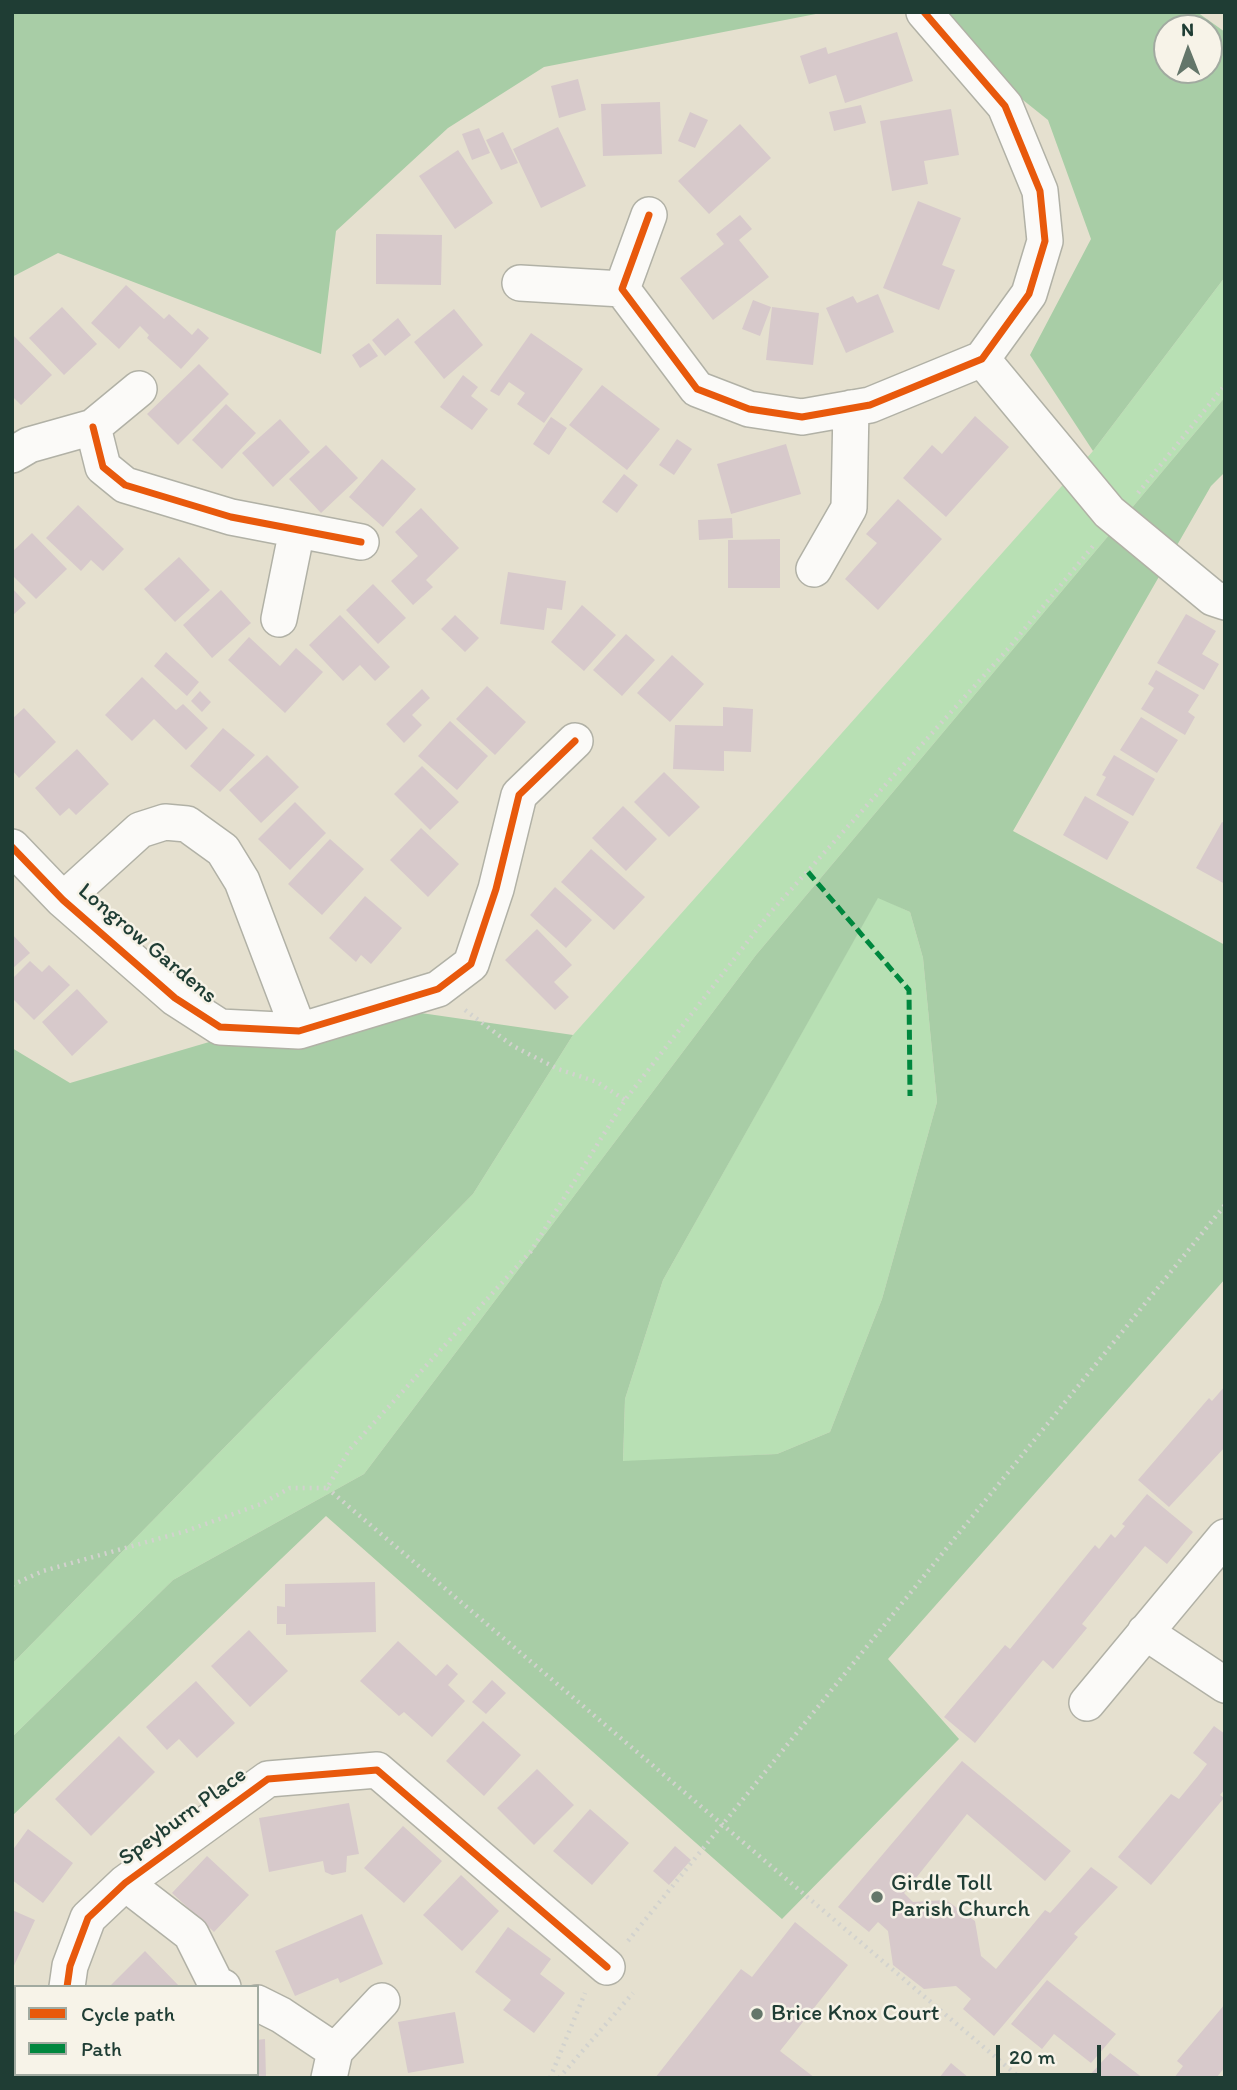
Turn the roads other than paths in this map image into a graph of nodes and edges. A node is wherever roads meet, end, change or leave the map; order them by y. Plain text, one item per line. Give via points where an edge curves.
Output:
1 (924, 12) edge
2 (649, 215) dead end
3 (520, 283) dead end
4 (622, 289) junction
5 (982, 359) junction
6 (139, 388) dead end
7 (851, 408) junction
8 (93, 427) junction
9 (12, 455) edge
10 (297, 530) junction
11 (361, 542) dead end
12 (814, 569) dead end
13 (1225, 602) edge
14 (279, 619) dead end
15 (575, 741) dead end
16 (12, 847) edge
17 (64, 900) junction
18 (299, 1031) junction
19 (1225, 1537) edge
20 (1145, 1632) junction
21 (1225, 1685) edge
22 (1087, 1703) dead end
23 (125, 1883) junction
24 (607, 1967) road end
25 (67, 1985) edge
26 (218, 1985) edge
27 (382, 2001) dead end
28 (259, 2004) edge
29 (332, 2065) edge

1 - 5 street via 1005,106 1041,191 1045,241 1029,294
2 - 4 street
3 - 4 street
4 - 7 street via 697,389 775,415
5 - 7 street via 870,405
5 - 13 street via 1112,515 1213,598
6 - 8 street
7 - 12 street via 849,508
8 - 9 street via 29,445
8 - 10 street via 103,467 125,485 231,517
10 - 11 street
10 - 14 street
15 - 18 street, Longrow Gardens via 519,795 496,889 471,964 438,989
16 - 17 street, Longrow Gardens
17 - 18 street, Longrow Gardens via 176,998 220,1027
17 - 18 street, Longrow Gardens via 140,830 164,822 187,824 223,850 242,881
19 - 20 street
20 - 21 street
20 - 22 street
23 - 24 street, Speyburn Place via 268,1779 377,1770
23 - 25 street, Speyburn Place via 88,1918
23 - 26 street via 191,1934
27 - 29 street
28 - 29 street via 281,2015

